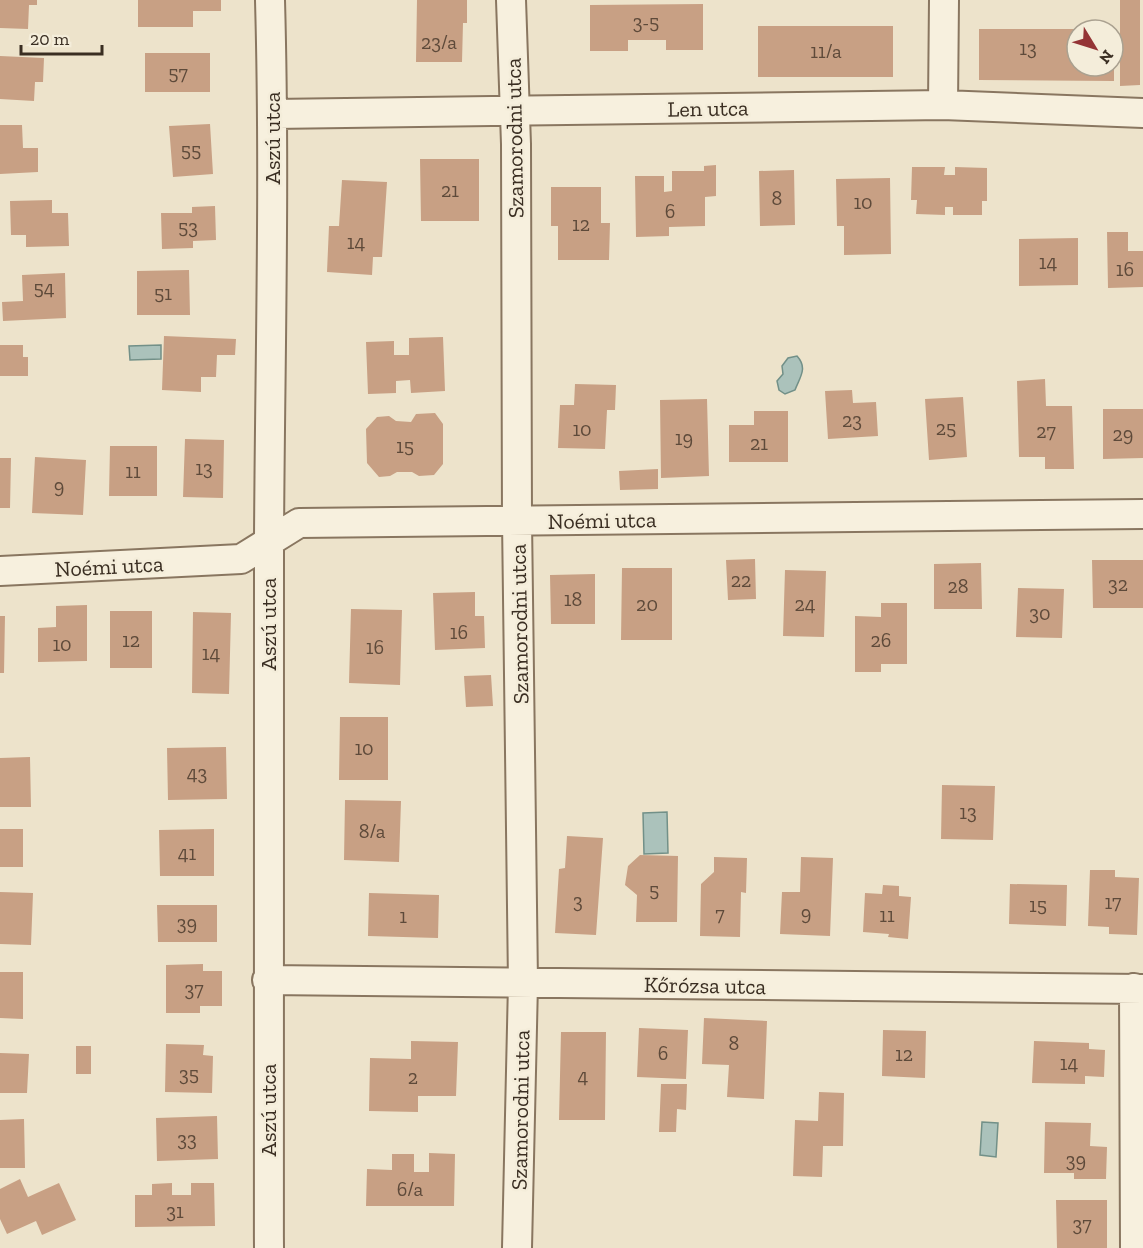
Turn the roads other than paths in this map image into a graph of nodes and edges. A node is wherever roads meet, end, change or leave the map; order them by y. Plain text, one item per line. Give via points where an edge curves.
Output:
1 (270, 0) edge
2 (511, 0) edge
3 (944, 0) edge
4 (943, 105) junction
5 (513, 111) junction
6 (1143, 113) edge
7 (273, 114) junction
8 (1143, 514) edge
9 (517, 520) junction
10 (269, 542) junction
11 (0, 572) edge
12 (267, 980) junction
13 (523, 983) junction
14 (1138, 989) edge
15 (269, 1248) edge
16 (517, 1248) edge
17 (1135, 1248) edge

1 - 7 street, Aszú utca
2 - 5 street, Szamorodni utca
3 - 4 street
4 - 5 street, Len utca
4 - 6 street, Len utca
5 - 7 street, Len utca
5 - 9 street, Szamorodni utca
7 - 10 street, Aszú utca
8 - 9 street, Noémi utca
9 - 10 street, Noémi utca via 299,523
9 - 13 street, Szamorodni utca
10 - 11 street, Noémi utca via 241,559
10 - 12 street, Aszú utca
12 - 13 street, Kőrózsa utca
12 - 15 street, Aszú utca
13 - 14 street, Kőrózsa utca
13 - 16 street, Szamorodni utca
14 - 17 street

